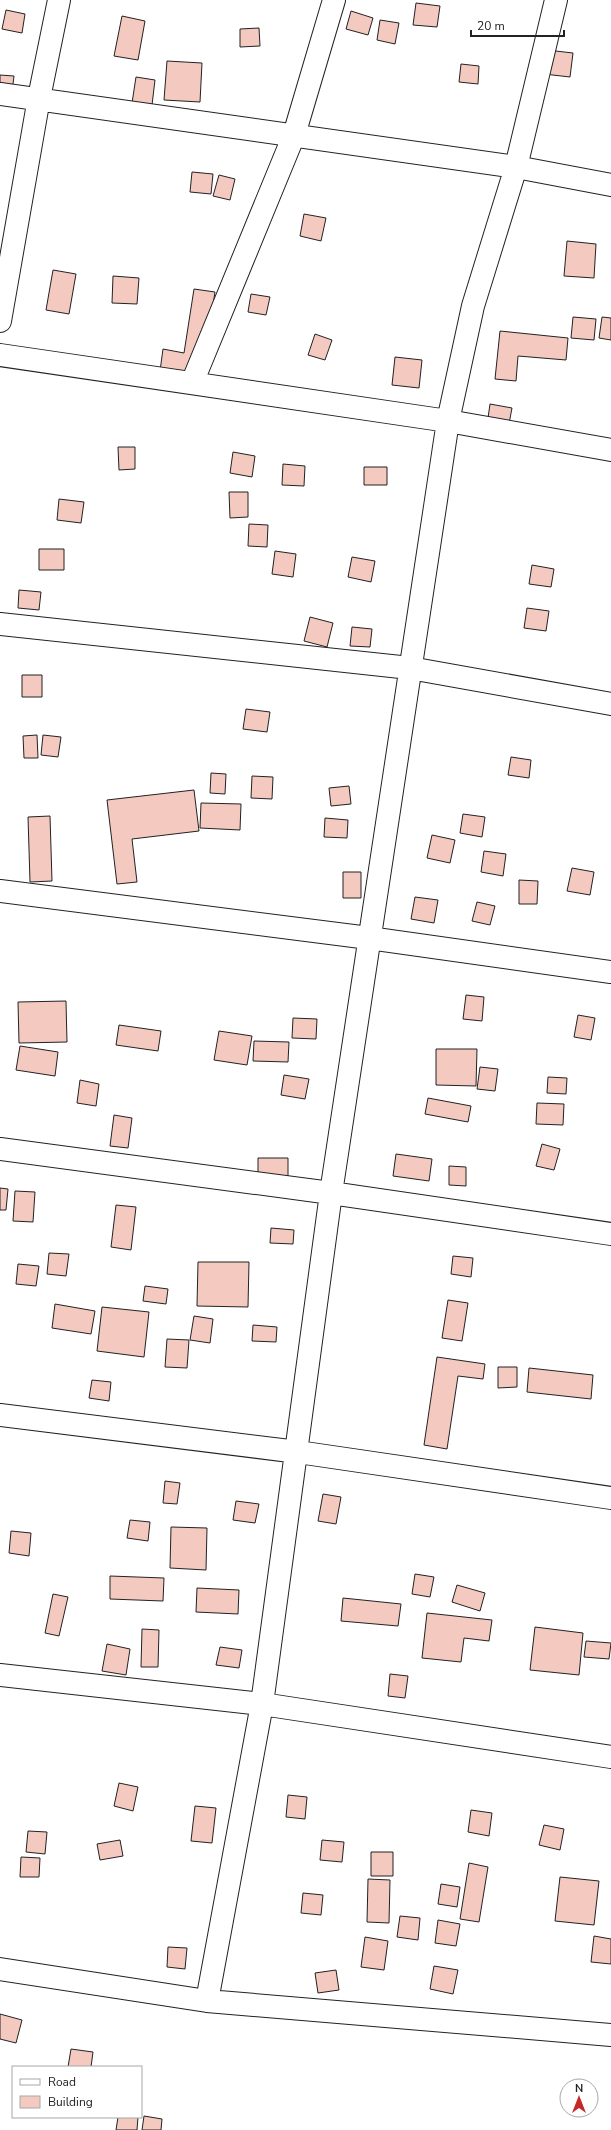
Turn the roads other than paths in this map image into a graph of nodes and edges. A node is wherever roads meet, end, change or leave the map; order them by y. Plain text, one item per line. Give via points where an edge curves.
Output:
1 (59, 0) edge
2 (334, 0) edge
3 (556, 0) edge
4 (0, 94) edge
5 (39, 98) junction
6 (294, 135) junction
7 (516, 167) junction
8 (611, 185) edge
9 (0, 321) edge
10 (0, 355) edge
11 (192, 383) junction
12 (448, 421) junction
13 (611, 450) edge
14 (0, 624) edge
15 (410, 668) junction
16 (611, 704) edge
17 (0, 891) edge
18 (369, 938) junction
19 (611, 972) edge
20 (0, 1149) edge
21 (331, 1193) junction
22 (611, 1234) edge
23 (0, 1415) edge
24 (298, 1452) junction
25 (611, 1498) edge
26 (0, 1675) edge
27 (262, 1704) junction
28 (611, 1758) edge
29 (0, 1969) edge
30 (207, 2001) junction
31 (611, 2035) edge

1 - 5 street
2 - 6 street
3 - 7 street
4 - 5 street
5 - 6 street
5 - 9 street
6 - 7 street
6 - 11 street
7 - 8 street
7 - 12 street via 473,306
10 - 11 street
11 - 12 street
12 - 13 street
12 - 15 street
14 - 15 street
15 - 16 street
15 - 18 street
17 - 18 street
18 - 19 street
18 - 21 street
20 - 21 street
21 - 22 street
21 - 24 street
23 - 24 street
24 - 25 street
24 - 27 street
26 - 27 street
27 - 28 street
27 - 30 street
29 - 30 street
30 - 31 street

